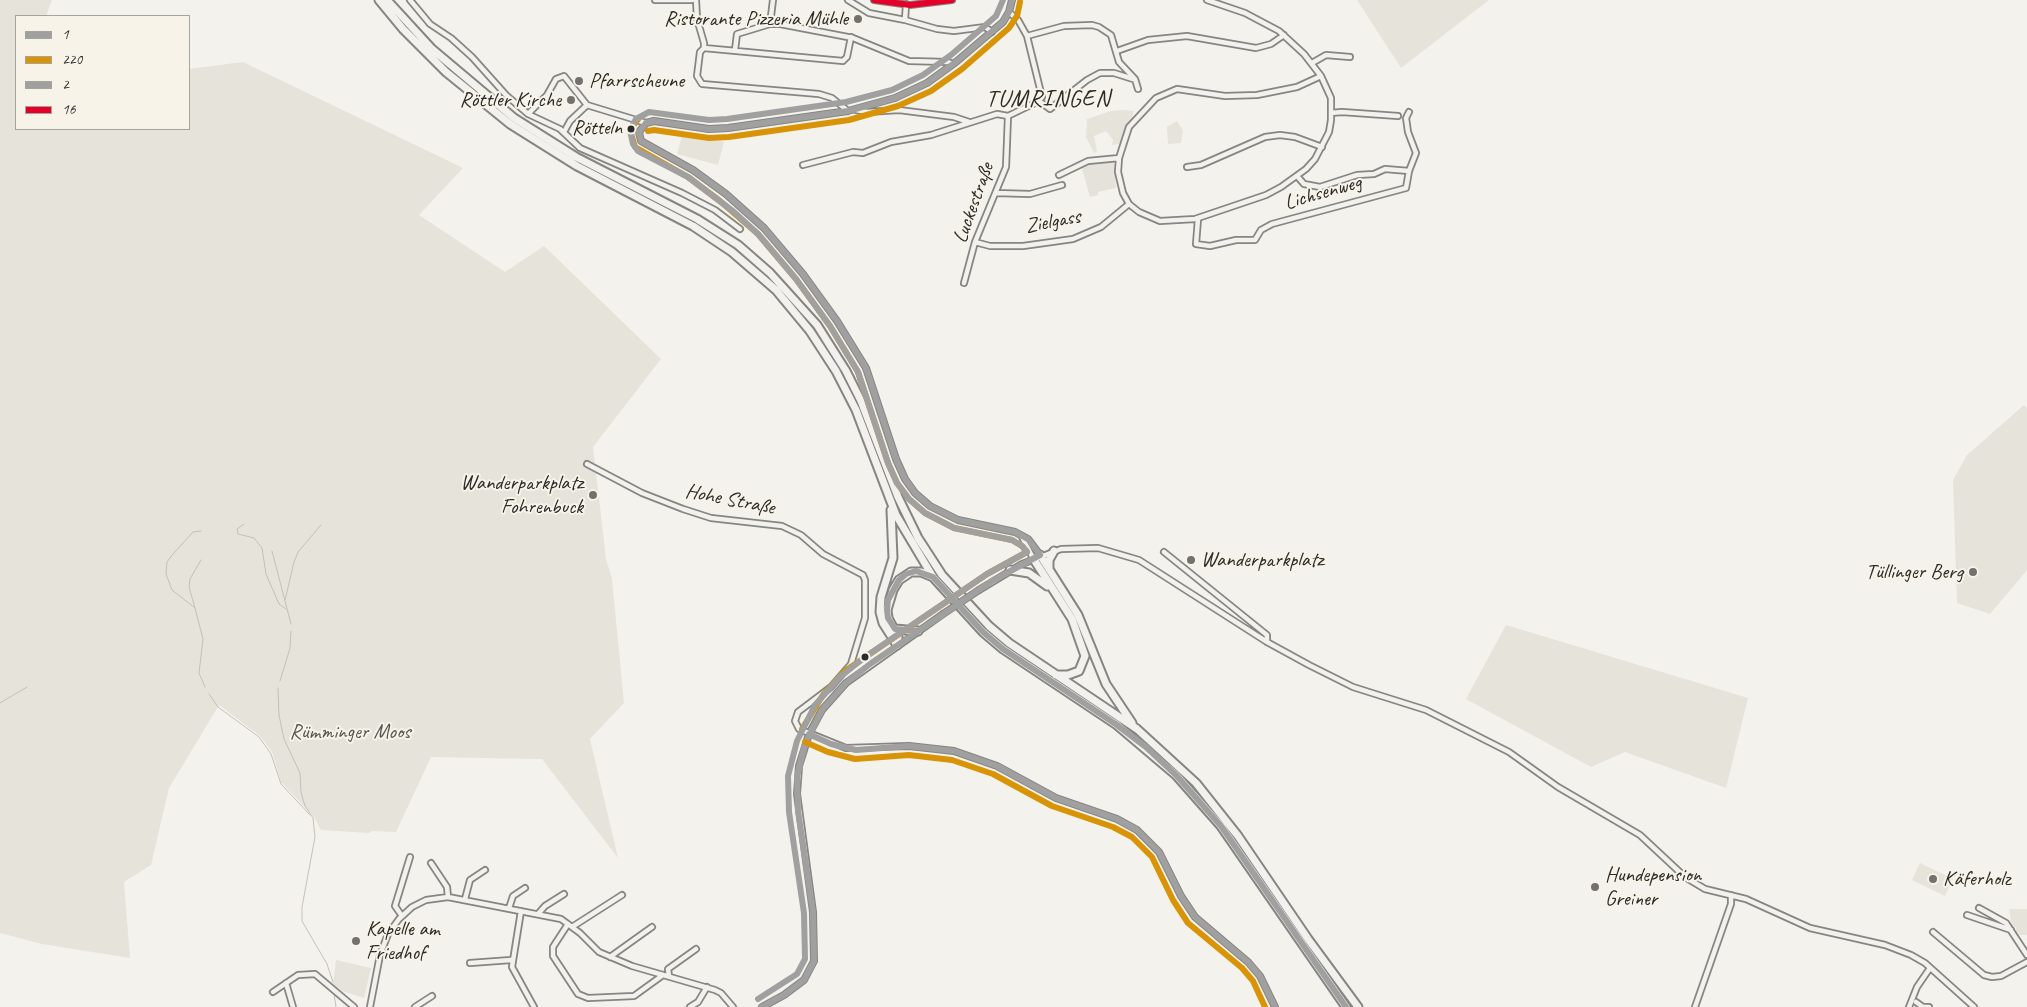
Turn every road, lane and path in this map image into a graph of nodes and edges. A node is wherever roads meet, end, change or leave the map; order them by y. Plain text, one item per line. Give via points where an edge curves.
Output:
1 (379, 0) edge
2 (388, 0) edge
3 (410, 0) edge
4 (654, 0) edge
5 (692, 0) edge
6 (696, 0) edge
7 (773, 0) edge
8 (848, 0) edge
9 (874, 0) edge
10 (952, 0) edge
11 (1012, 0) edge
12 (1206, 0) edge
13 (906, 4) junction
14 (1009, 12) junction
15 (905, 20) junction
16 (770, 24) junction
17 (990, 30) junction
18 (1284, 35) junction
19 (1027, 36) junction
20 (851, 38) junction
21 (704, 48) junction
22 (735, 50) junction
23 (1116, 51) junction
24 (1350, 57) dead end
25 (1119, 62) junction
26 (1312, 63) junction
27 (953, 64) junction
28 (1108, 72) junction
29 (1321, 76) junction
30 (1135, 79) junction
31 (1138, 89) dead end
32 (1040, 101) junction
33 (587, 105) junction
34 (855, 110) junction
35 (848, 111) junction
36 (1409, 112) dead end
37 (528, 114) junction
38 (1331, 114) junction
39 (1008, 116) junction
40 (1398, 116) dead end
41 (970, 122) junction
42 (515, 123) junction
43 (646, 123) junction
44 (564, 132) junction
45 (1322, 147) junction
46 (1119, 158) junction
47 (803, 165) dead end
48 (1187, 167) dead end
49 (1409, 170) junction
50 (1059, 175) dead end
51 (1297, 176) junction
52 (1062, 186) dead end
53 (996, 193) junction
54 (1129, 204) junction
55 (1198, 218) junction
56 (740, 229) dead end
57 (975, 242) junction
58 (964, 283) dead end
59 (587, 464) dead end
60 (890, 502) junction
61 (1054, 551) junction
62 (1164, 552) dead end
63 (1036, 557) junction
64 (1010, 570) junction
65 (1050, 572) junction
66 (933, 577) junction
67 (1051, 589) junction
68 (895, 629) junction
69 (918, 631) junction
70 (1267, 642) junction
71 (897, 645) junction
72 (1056, 675) junction
73 (1137, 729) junction
74 (809, 734) junction
75 (410, 856) dead end
76 (431, 863) dead end
77 (485, 870) dead end
78 (525, 888) dead end
79 (564, 894) dead end
80 (622, 895) dead end
81 (1731, 895) junction
82 (448, 897) junction
83 (465, 899) junction
84 (509, 908) junction
85 (1979, 908) dead end
86 (521, 911) junction
87 (538, 914) junction
88 (1967, 915) dead end
89 (402, 916) junction
90 (570, 926) junction
91 (652, 927) dead end
92 (2011, 930) junction
93 (1933, 932) dead end
94 (696, 949) dead end
95 (2027, 955) edge
96 (610, 957) junction
97 (511, 960) junction
98 (2027, 962) edge
99 (470, 963) dead end
100 (1930, 968) junction
101 (663, 975) junction
102 (669, 976) junction
103 (286, 983) junction
104 (707, 987) junction
105 (273, 992) dead end
106 (432, 996) dead end
107 (1916, 1002) dead end
108 (293, 1007) edge
109 (354, 1007) edge
110 (370, 1007) edge
111 (415, 1007) edge
112 (534, 1007) edge
113 (690, 1007) edge
114 (734, 1007) edge
115 (762, 1007) edge
116 (1275, 1007) edge
117 (1346, 1007) edge
118 (1358, 1007) edge
119 (1695, 1007) edge
120 (1909, 1007) edge
121 (1929, 1007) edge
122 (1974, 1007) edge

1 - 42 highway via 446,72
2 - 42 highway via 444,60
3 - 37 street via 430,24 472,57
4 - 5 street
6 - 21 street
7 - 16 street
8 - 15 street via 869,13
9 - 13 street
10 - 13 street
11 - 14 street
12 - 18 street via 1244,13
13 - 15 street
14 - 17 street
14 - 19 street
15 - 17 street via 948,31
16 - 20 street
16 - 22 street via 737,34
17 - 27 street
18 - 23 street via 1271,44 1256,48 1187,36 1148,40
18 - 26 street
19 - 23 street via 1064,26 1092,24 1110,35
19 - 32 street via 1042,97
20 - 22 street via 843,61
20 - 27 street via 900,58
21 - 22 street
21 - 35 street via 700,52 697,76 704,85 820,94 832,98
23 - 25 street
24 - 26 street via 1326,55
25 - 28 street
25 - 30 street
26 - 29 street
27 - 34 street via 895,98
28 - 30 street
28 - 32 street via 1092,77 1050,109
29 - 38 street via 1331,98
29 - 46 street via 1297,88 1257,95 1170,91 1156,98 1136,117 1125,135
30 - 31 street
32 - 39 street
33 - 37 street via 564,76 556,79 547,96
33 - 43 street
33 - 44 street via 570,121
34 - 35 street
34 - 41 street via 899,110
35 - 43 street via 718,128 654,121
36 - 49 street via 1406,118 1408,132 1416,153
37 - 44 street
38 - 40 street
38 - 45 street
39 - 41 street via 997,114
39 - 53 street, Luckestraße via 1006,167
41 - 47 street via 931,135 881,145 863,153 853,152
42 - 60 highway via 577,166 660,208 721,244 776,290 824,351 856,410
42 - 72 highway via 668,202 738,245 770,273 795,299 835,351 861,401 908,518 942,575 989,626
43 - 63 street via 639,132 640,141 693,170 726,194 764,228 803,274 866,368 896,459 915,493 930,506 958,520 1020,535 1035,546
44 - 56 street via 580,148 682,193 715,210
45 - 48 street via 1296,137 1265,137 1201,165
45 - 51 street via 1315,159
46 - 50 street via 1088,161
46 - 54 street via 1118,172
49 - 51 street via 1385,169 1320,187 1304,184
49 - 55 street, Lichsenweg via 1406,188 1272,224 1261,230 1255,240 1236,240 1210,246 1196,244
51 - 55 street via 1266,194
52 - 53 street via 1030,194
53 - 57 street, Luckestraße
54 - 55 street via 1160,221
54 - 57 street, Zielgass via 1107,224 1073,239 1023,246 990,246
57 - 58 street, Luckestraße
59 - 74 street, Hohe Straße via 642,493 711,518 782,526 863,576 865,618 851,664 831,687 795,716 799,729
60 - 66 highway
60 - 71 highway via 893,558 881,597 880,612
61 - 63 street
61 - 65 highway via 1049,560
61 - 70 street via 1098,548 1139,560
62 - 70 street via 1267,635
63 - 64 street
63 - 65 highway
63 - 67 highway
64 - 67 highway via 1029,573
64 - 69 street, bridge
65 - 73 highway via 1085,628 1106,684
66 - 68 highway via 916,571 899,580 888,600 887,610
66 - 117 highway via 1003,650 1117,725 1176,775 1221,826
67 - 72 highway via 1072,619 1085,656 1079,671
68 - 69 highway
68 - 71 highway
69 - 71 street
70 - 81 street via 1353,687 1426,710 1494,744 1558,787 1640,835 1685,877 1705,889
71 - 74 street via 838,691 822,710
72 - 73 highway
73 - 118 highway via 1209,798
74 - 115 street via 797,777 800,832 813,912 814,961 804,980
74 - 116 street via 856,750 909,746 954,751 997,766 1056,798 1136,830 1159,852 1195,917 1260,976
75 - 89 street via 395,906
76 - 82 street via 447,887
77 - 83 street via 470,880
78 - 84 street via 512,896
79 - 87 street
80 - 90 street
81 - 100 street via 1810,928 1903,951
81 - 119 street via 1731,904
82 - 83 street
82 - 89 street via 426,900 412,906
83 - 84 street
84 - 86 street
85 - 92 street via 2006,923
86 - 87 street
86 - 97 street
87 - 90 street via 561,919
88 - 92 street
89 - 110 street via 388,934 380,955
90 - 96 street via 599,952
90 - 101 street via 553,947 553,956 578,994 588,998 634,996
91 - 96 street
92 - 95 street
93 - 98 street via 1984,975 2001,976
94 - 102 street via 668,969
96 - 101 street
97 - 99 street
97 - 112 street via 514,975
100 - 120 street
100 - 122 street
101 - 102 street
102 - 104 street
103 - 105 street
103 - 108 street
103 - 109 street via 298,975 315,974
104 - 113 street via 698,1002
104 - 114 street via 721,993
106 - 111 street
107 - 121 street

